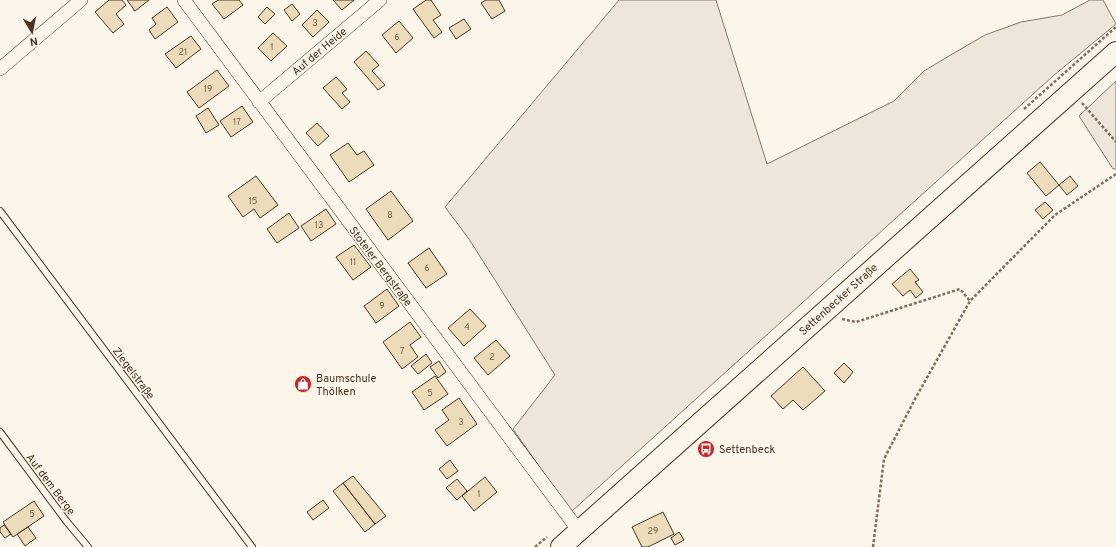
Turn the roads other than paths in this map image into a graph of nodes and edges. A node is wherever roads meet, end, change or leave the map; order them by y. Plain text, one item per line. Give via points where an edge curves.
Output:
1 (81, 0) edge
2 (184, 0) edge
3 (380, 0) edge
4 (1116, 52) edge
5 (0, 69) edge
6 (259, 102) junction
7 (0, 211) edge
8 (0, 432) edge
9 (579, 531) junction
10 (88, 547) edge
11 (252, 547) edge
12 (562, 547) edge

1 - 5 street
2 - 6 street, Stoteler Bergstraße
3 - 6 street, Auf der Heide
4 - 9 main road, Settenbecker Straße
6 - 9 street, Stoteler Bergstraße
7 - 11 lane, Ziegelstraße
8 - 10 lane, Auf dem Berge
9 - 12 main road, Settenbecker Straße

